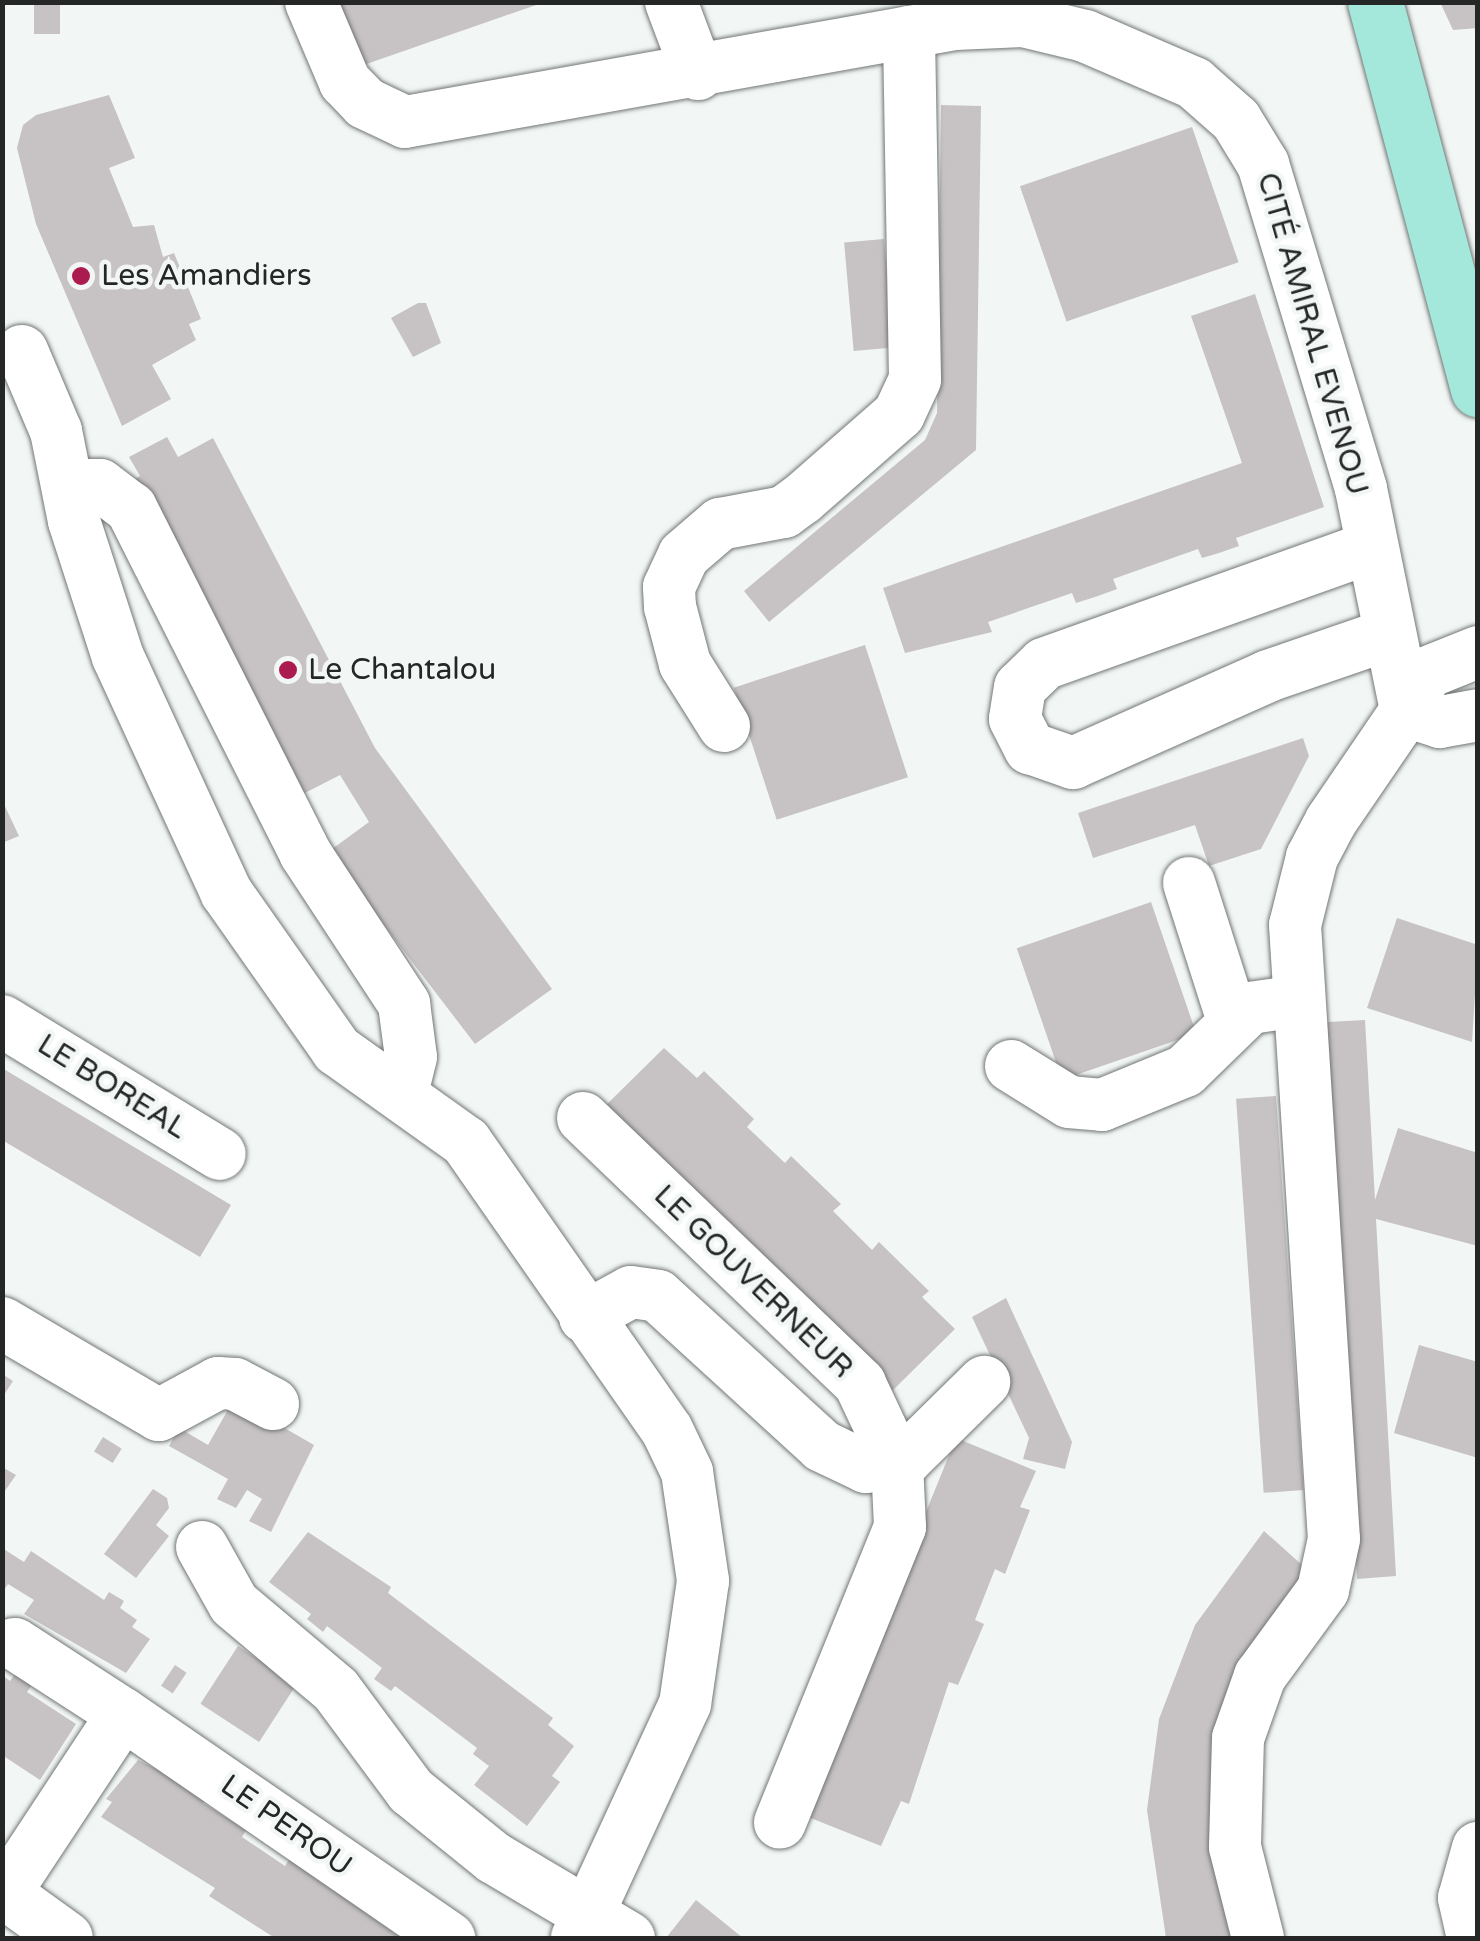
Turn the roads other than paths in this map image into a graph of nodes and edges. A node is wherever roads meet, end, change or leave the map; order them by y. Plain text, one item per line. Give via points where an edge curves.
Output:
1 (311, 2) edge
2 (671, 2) edge
3 (1375, 2) edge
4 (877, 25) edge
5 (698, 74) junction
6 (22, 351) dead end
7 (1478, 390) edge
8 (68, 485) junction
9 (1369, 548) junction
10 (1387, 634) junction
11 (1478, 652) edge
12 (1406, 710) junction
13 (1478, 715) edge
14 (724, 726) dead end
15 (1189, 882) dead end
16 (1299, 1000) junction
17 (2, 1021) edge
18 (1233, 1021) junction
19 (1011, 1066) dead end
20 (402, 1092) junction
21 (582, 1118) dead end
22 (220, 1154) dead end
23 (585, 1317) junction
24 (2, 1322) edge
25 (984, 1382) dead end
26 (273, 1404) dead end
27 (896, 1464) junction
28 (202, 1547) dead end
29 (15, 1644) dead end
30 (122, 1714) junction
31 (780, 1823) dead end
32 (1478, 1848) edge
33 (4, 1892) edge
34 (598, 1930) edge
35 (67, 1938) edge
36 (449, 1938) edge
37 (1258, 1938) edge
38 (1473, 1938) edge

1 - 5 street, CITÉ AMIRAL EVENOU via 345,82 365,104 406,122
2 - 5 street
3 - 7 main road
4 - 5 street, CITÉ AMIRAL EVENOU
4 - 9 street, CITÉ AMIRAL EVENOU via 1047,24 1168,70 1236,120 1263,164 1290,244 1361,489
4 - 14 street via 915,379 899,414 802,499 784,512 720,524 684,556 669,587 670,607 684,664
6 - 8 street via 56,431
8 - 20 street via 118,657 226,892 318,1029 337,1050
8 - 20 street via 100,485 131,508 305,854 404,1004 411,1057
9 - 10 street, CITÉ AMIRAL EVENOU
9 - 10 street via 1044,664 1020,687 1015,719 1030,748 1073,762 1268,676
10 - 12 street, CITÉ AMIRAL EVENOU
11 - 12 street via 1426,673
12 - 13 street via 1440,722
12 - 16 street via 1312,857 1296,925
15 - 18 street
16 - 18 street via 1250,1008
16 - 37 street via 1334,1539 1328,1576 1260,1676 1238,1738 1235,1847
17 - 22 street, LE BOREAL
18 - 19 street via 1185,1071 1102,1105 1060,1098
20 - 23 street via 466,1142
21 - 27 street, LE GOUVERNEUR via 860,1384
23 - 27 street via 631,1292 649,1292 837,1458 866,1467
23 - 34 street via 680,1453 698,1512 704,1581 685,1704
24 - 26 street via 159,1415 218,1383 235,1384
25 - 27 street
27 - 31 street, LE GOUVERNEUR via 900,1527
28 - 34 street via 234,1604 336,1690 411,1791
29 - 30 street, LE PEROU
30 - 33 street
30 - 36 street, LE PEROU
32 - 38 street via 1464,1898
33 - 35 street

